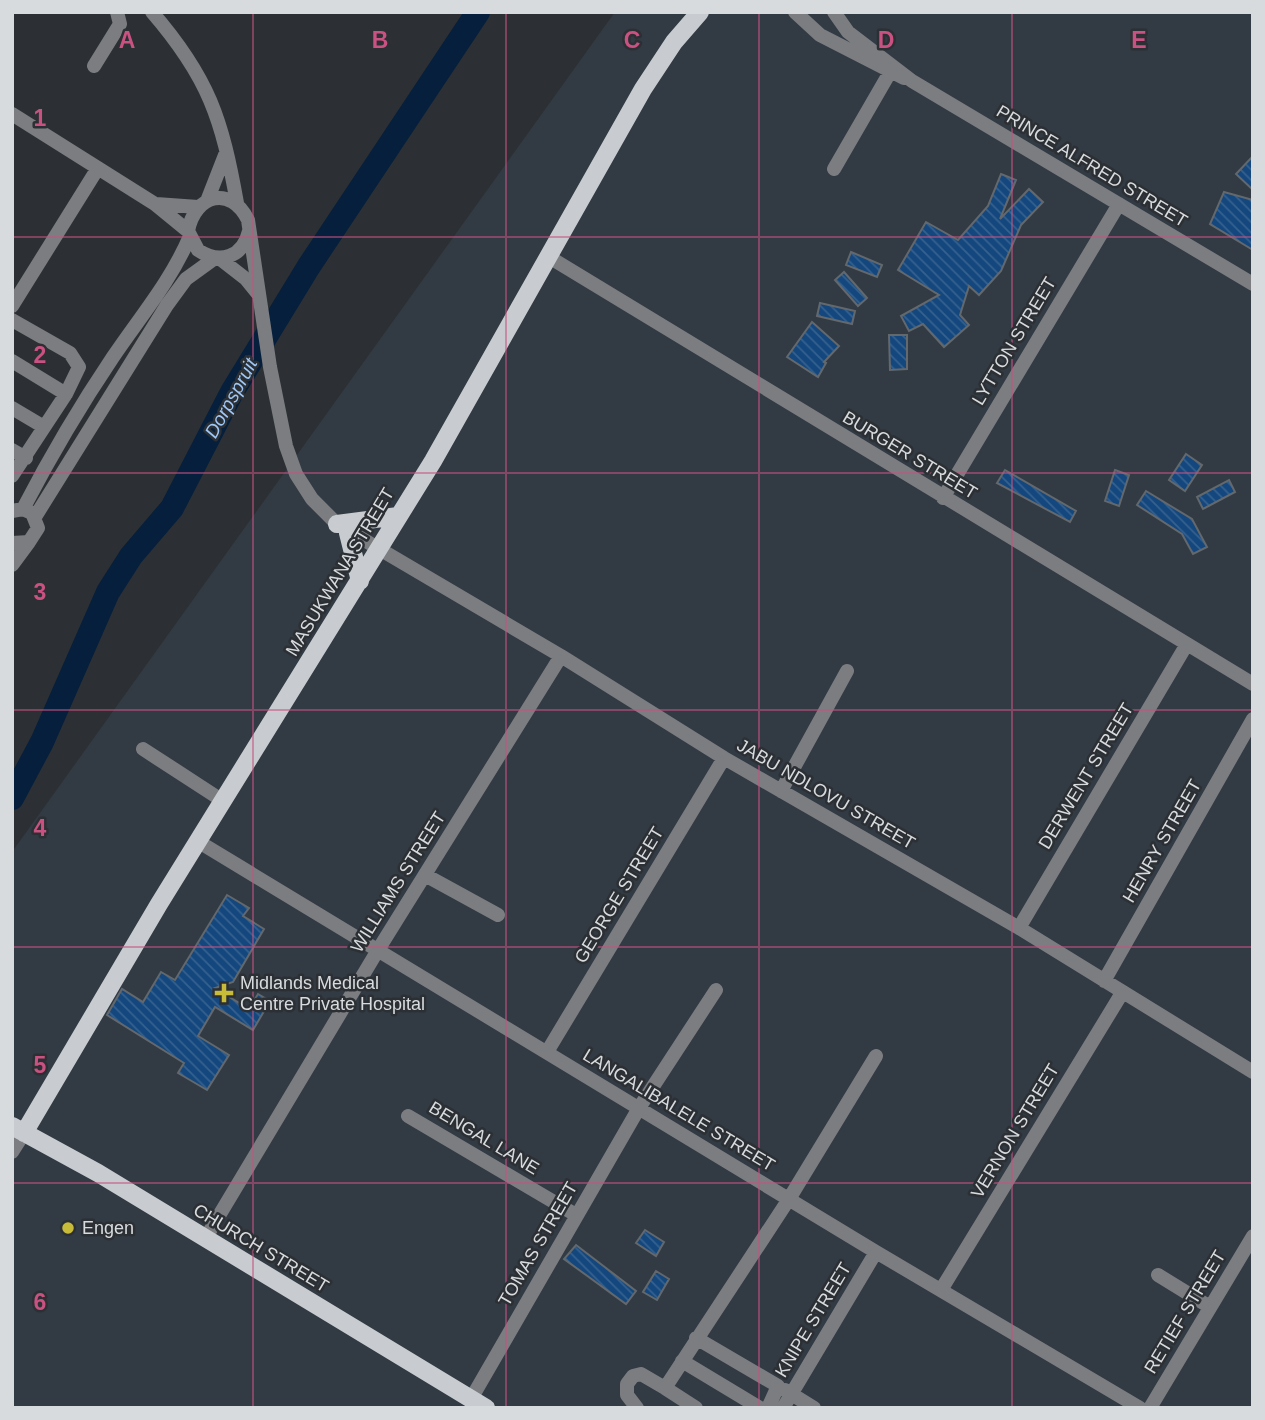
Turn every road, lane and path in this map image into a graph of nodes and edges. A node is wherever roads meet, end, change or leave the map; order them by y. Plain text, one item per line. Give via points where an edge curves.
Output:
1 (117, 12) edge
2 (152, 12) edge
3 (700, 12) edge
4 (795, 12) edge
5 (834, 12) edge
6 (94, 66) dead end
7 (892, 69) junction
8 (12, 114) edge
9 (225, 153) junction
10 (98, 168) junction
11 (834, 169) dead end
12 (237, 203) junction
13 (155, 204) junction
14 (202, 204) junction
15 (1119, 204) junction
16 (249, 230) junction
17 (189, 233) junction
18 (550, 257) junction
19 (217, 258) junction
20 (1253, 284) edge
21 (260, 299) junction
22 (12, 306) edge
23 (12, 320) edge
24 (12, 361) edge
25 (66, 394) junction
26 (12, 408) edge
27 (44, 427) junction
28 (12, 450) edge
29 (26, 458) junction
30 (12, 476) edge
31 (943, 498) junction
32 (23, 512) edge
33 (398, 516) junction
34 (342, 528) junction
35 (29, 542) junction
36 (12, 543) edge
37 (379, 551) junction
38 (12, 565) edge
39 (359, 581) junction
40 (1188, 644) junction
41 (561, 656) junction
42 (847, 671) dead end
43 (1253, 684) edge
44 (1253, 719) edge
45 (143, 749) dead end
46 (724, 758) junction
47 (781, 790) junction
48 (223, 801) junction
49 (199, 842) junction
50 (425, 875) junction
51 (498, 915) dead end
52 (1018, 928) junction
53 (378, 950) junction
54 (1104, 981) junction
55 (716, 990) dead end
56 (1122, 993) junction
57 (547, 1052) junction
58 (876, 1056) dead end
59 (1253, 1072) edge
60 (639, 1108) junction
61 (408, 1116) dead end
62 (18, 1130) edge
63 (12, 1152) edge
64 (789, 1199) junction
65 (576, 1215) junction
66 (1253, 1236) edge
67 (205, 1239) junction
68 (876, 1252) junction
69 (1158, 1275) dead end
70 (941, 1290) junction
71 (1210, 1307) junction
72 (696, 1338) junction
73 (682, 1361) junction
74 (778, 1386) junction
75 (665, 1388) junction
76 (792, 1394) junction
77 (479, 1403) edge
78 (637, 1408) edge
79 (696, 1408) edge
80 (760, 1408) edge
81 (768, 1408) edge
82 (783, 1408) edge
83 (814, 1408) edge
84 (1140, 1408) edge
85 (1150, 1408) edge

1 - 6 street via 120,24
2 - 9 street via 202,80 215,107
3 - 18 main road, MASUKWANA STREET via 643,89
4 - 7 street, PRINCE ALFRED STREET via 820,35
5 - 7 street, PRINCE ALFRED STREET via 848,32
7 - 11 street
7 - 15 street, PRINCE ALFRED STREET
8 - 10 street
9 - 12 street
9 - 14 street
10 - 13 street
10 - 22 street
12 - 14 street via 227,199
12 - 16 street
13 - 14 street
13 - 17 street
14 - 17 street
15 - 20 street, PRINCE ALFRED STREET
15 - 31 street, LYTTON STREET
16 - 19 street via 243,247
16 - 21 street, JABU NDLOVU STREET
17 - 19 street via 198,250
17 - 32 street via 169,279 52,453
18 - 31 street, BURGER STREET
18 - 33 main road, MASUKWANA STREET
19 - 21 street via 246,279
19 - 32 street via 196,270 180,287
21 - 34 street, JABU NDLOVU STREET via 279,419 296,474 312,499
23 - 25 street via 77,360 79,373
24 - 25 street
25 - 27 street
26 - 27 street
27 - 29 street
28 - 29 street
29 - 30 street
31 - 40 street, BURGER STREET
32 - 35 street via 37,534
33 - 34 main road
33 - 37 main road, MASUKWANA STREET
34 - 37 street, JABU NDLOVU STREET
34 - 39 main road
35 - 36 street
35 - 38 street
37 - 39 main road, MASUKWANA STREET
37 - 41 street, JABU NDLOVU STREET
39 - 48 main road, MASUKWANA STREET
40 - 43 street, BURGER STREET
40 - 52 street, DERWENT STREET
41 - 46 street, JABU NDLOVU STREET
41 - 50 street, WILLIAMS STREET
42 - 47 street
44 - 54 street, HENRY STREET
45 - 48 street
46 - 47 street, JABU NDLOVU STREET
46 - 57 street, GEORGE STREET
47 - 52 street, JABU NDLOVU STREET
48 - 49 main road, MASUKWANA STREET
49 - 53 street, LANGALIBALELE STREET
49 - 62 main road, MASUKWANA STREET
50 - 51 street
50 - 53 street, WILLIAMS STREET
52 - 54 street, JABU NDLOVU STREET
53 - 57 street, LANGALIBALELE STREET
53 - 67 street, WILLIAMS STREET
54 - 56 street, JABU NDLOVU STREET
55 - 60 street, TOMAS STREET
56 - 59 street, JABU NDLOVU STREET
56 - 70 street, VERNON STREET
57 - 60 street, LANGALIBALELE STREET
58 - 64 street
60 - 64 street, LANGALIBALELE STREET
60 - 65 street, TOMAS STREET
61 - 65 street, BENGAL LANE
62 - 63 street, MASUKWANA STREET
62 - 67 main road, CHURCH STREET
64 - 68 street, LANGALIBALELE STREET
64 - 72 street
65 - 77 street, TOMAS STREET
66 - 71 street, RETIEF STREET
67 - 77 main road, CHURCH STREET
68 - 70 street, LANGALIBALELE STREET
68 - 76 street, KNIPE STREET
69 - 71 street
70 - 84 street, LANGALIBALELE STREET
71 - 85 street, RETIEF STREET
72 - 73 street
72 - 74 street
73 - 75 street
73 - 80 street
74 - 76 street
74 - 81 street
75 - 78 street via 641,1374 633,1376 626,1395
75 - 79 street
76 - 82 street, KNIPE STREET
76 - 83 street

